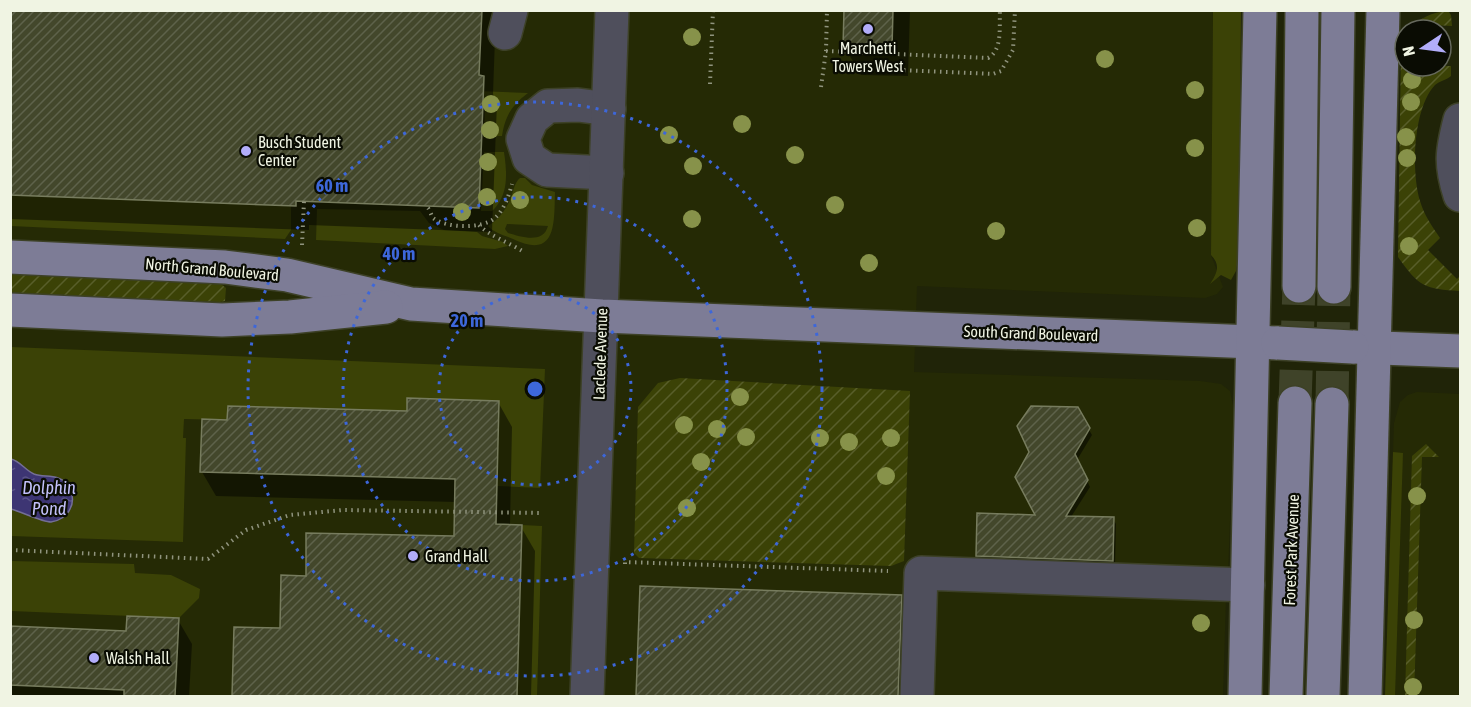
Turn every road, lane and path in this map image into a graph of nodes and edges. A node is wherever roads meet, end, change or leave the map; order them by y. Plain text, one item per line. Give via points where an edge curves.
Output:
1 (612, 10) edge
2 (713, 10) edge
3 (827, 10) edge
4 (1000, 10) edge
5 (1015, 10) edge
6 (1260, 10) edge
7 (1302, 10) edge
8 (1338, 10) edge
9 (1383, 10) edge
10 (826, 51) junction
11 (898, 69) dead end
12 (710, 84) dead end
13 (820, 87) dead end
14 (609, 109) junction
15 (1461, 120) edge
16 (607, 173) junction
17 (513, 182) dead end
18 (1461, 195) edge
19 (304, 201) dead end
20 (428, 208) dead end
21 (478, 225) junction
22 (302, 246) dead end
23 (524, 252) dead end
24 (10, 257) edge
25 (1299, 286) tunnel mouth
26 (1334, 288) tunnel mouth
27 (411, 304) junction
28 (10, 310) edge
29 (602, 316) junction
30 (1265, 343) junction
31 (1364, 348) junction
32 (1461, 351) edge
33 (1295, 403) tunnel mouth
34 (1332, 404) tunnel mouth
35 (542, 513) dead end
36 (10, 550) edge
37 (624, 573) dead end
38 (921, 573) junction
39 (1248, 585) junction
40 (587, 696) edge
41 (916, 696) edge
42 (1245, 696) edge
43 (1286, 696) edge
44 (1323, 696) edge
45 (1365, 696) edge

1 - 14 street, Laclede Avenue
2 - 12 path
3 - 10 path
4 - 10 path via 998,47 988,58
5 - 11 path via 1013,50 1001,71 993,74
6 - 30 main road
7 - 25 main road
8 - 26 main road
9 - 31 main road
10 - 13 path
14 - 16 street, Laclede Avenue
14 - 16 street via 548,106 532,119 523,139 529,158 547,170
15 - 18 street via 1452,164
16 - 29 street, Laclede Avenue
17 - 21 path via 495,218
19 - 22 path
20 - 21 path via 432,216 444,223
21 - 23 path
24 - 27 main road, North Grand Boulevard via 225,267 287,275
27 - 28 main road, North Grand Boulevard via 222,320
27 - 29 main road, North Grand Boulevard
29 - 30 main road, South Grand Boulevard
29 - 40 street, Laclede Avenue
30 - 31 main road, South Grand Boulevard, bridge
30 - 39 main road
31 - 32 main road, South Grand Boulevard
31 - 45 main road
33 - 43 main road, Forest Park Avenue
34 - 44 main road
35 - 36 path via 343,510 290,515 246,530 208,559
37 - 38 path via 625,562
38 - 39 street
38 - 41 street
39 - 42 main road

